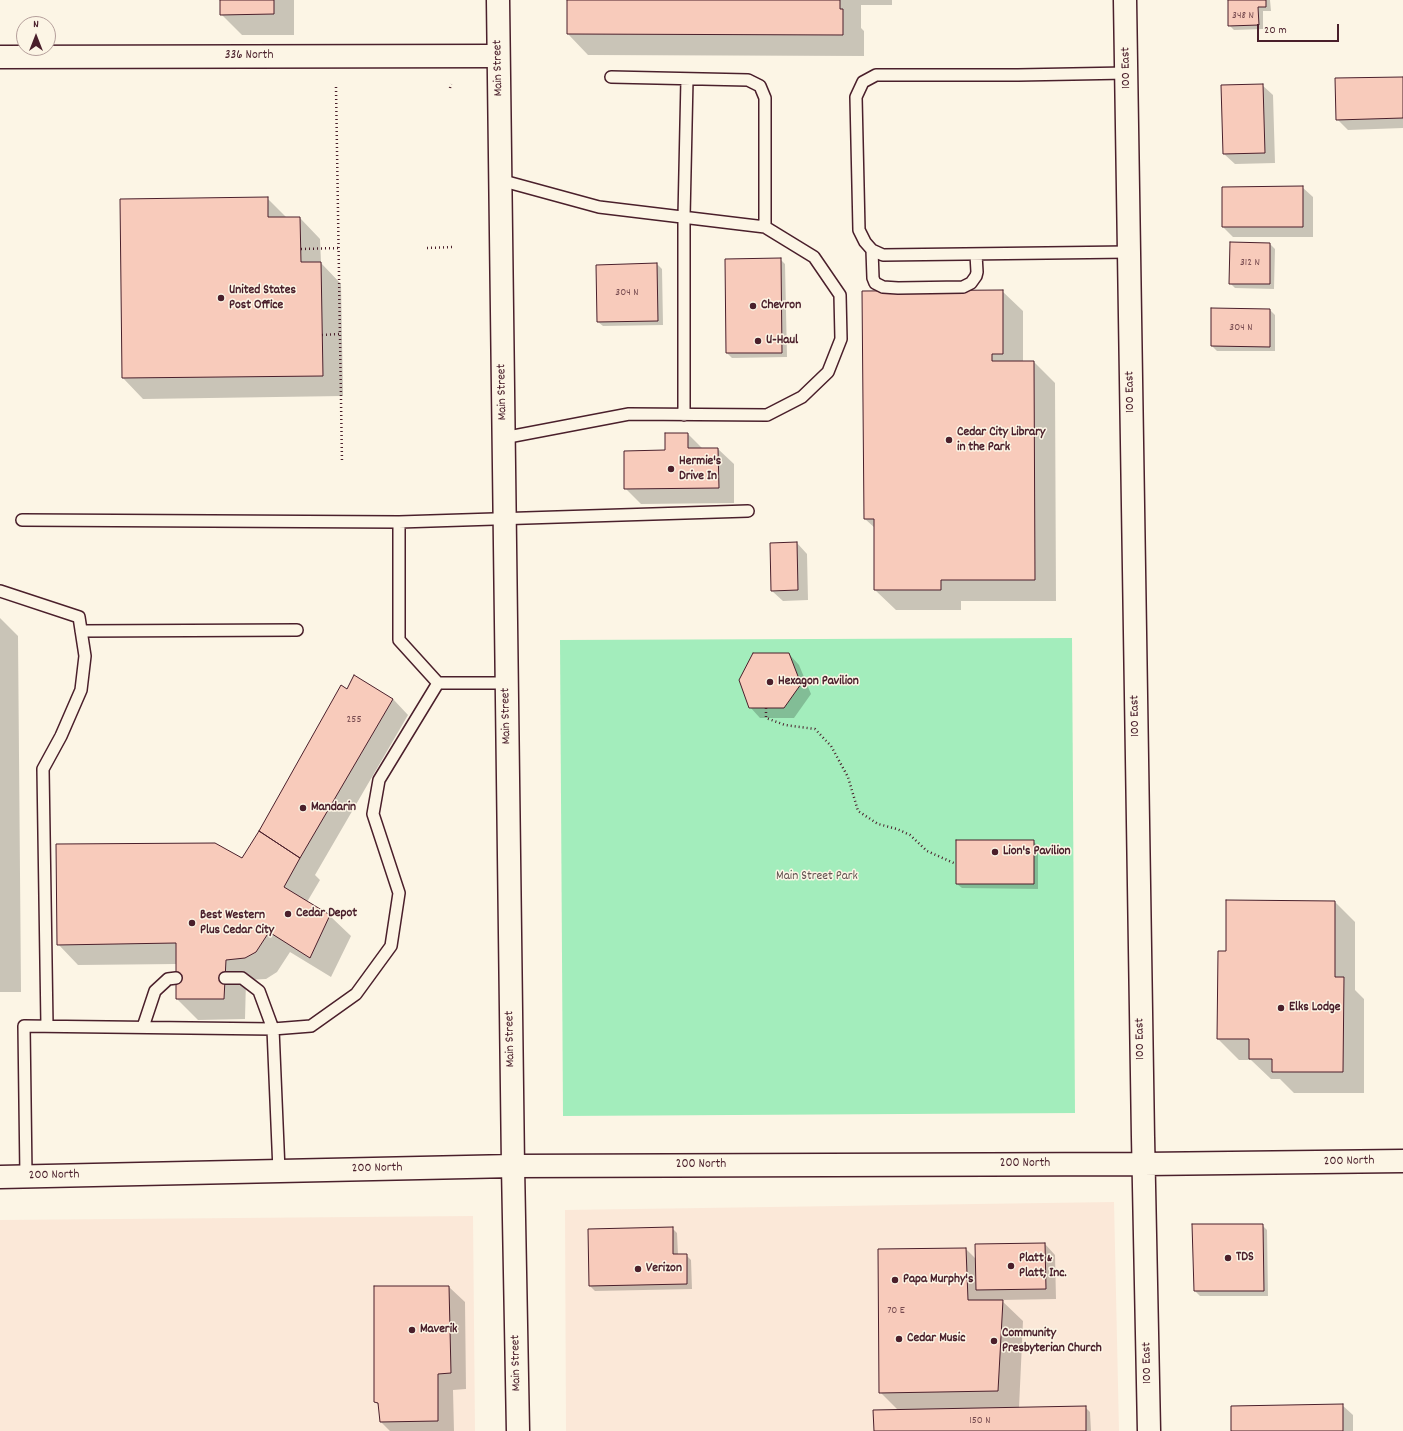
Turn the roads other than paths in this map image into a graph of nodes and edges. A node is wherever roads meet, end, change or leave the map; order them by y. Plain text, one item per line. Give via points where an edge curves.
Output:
1 (498, 0) edge
2 (1125, 0) edge
3 (498, 56) junction
4 (0, 57) edge
5 (1127, 73) junction
6 (611, 77) dead end
7 (687, 79) junction
8 (500, 180) junction
9 (684, 217) junction
10 (765, 227) junction
11 (872, 250) junction
12 (1129, 252) junction
13 (976, 254) junction
14 (684, 415) junction
15 (503, 438) junction
16 (748, 511) dead end
17 (504, 518) junction
18 (22, 520) dead end
19 (399, 522) junction
20 (0, 591) edge
21 (297, 630) dead end
22 (81, 631) junction
23 (438, 683) junction
24 (507, 683) junction
25 (176, 978) dead end
26 (225, 978) dead end
27 (47, 1026) junction
28 (143, 1027) junction
29 (273, 1029) junction
30 (1403, 1161) edge
31 (1144, 1164) junction
32 (513, 1166) junction
33 (279, 1171) junction
34 (26, 1176) junction
35 (0, 1177) edge
36 (518, 1431) edge
37 (1149, 1431) edge

1 - 3 street, Main Street
2 - 5 street, 100 East
3 - 4 street, 336 North
3 - 8 street, Main Street
5 - 11 lane via 876,75 863,82 856,97 859,230
5 - 12 street, 100 East
6 - 7 lane
7 - 9 lane
7 - 10 lane via 748,80 760,86 765,98
8 - 9 lane via 599,207
8 - 15 street, Main Street
9 - 10 lane
9 - 14 lane
10 - 14 lane via 814,257 840,295 841,339 828,372 802,397 767,415
11 - 13 lane via 883,255
11 - 13 lane via 875,283 883,287 898,288 963,287 971,283 976,276
12 - 13 lane
12 - 31 street, 100 East
14 - 15 lane via 629,414
15 - 17 street, Main Street
16 - 17 lane
17 - 19 lane
17 - 24 street, Main Street
18 - 19 lane
19 - 23 lane via 399,640
20 - 22 lane via 79,617
21 - 22 lane
22 - 27 lane via 85,656 81,690 43,769
23 - 24 lane
23 - 29 lane via 379,780 373,814 399,893 391,946 356,994 311,1026
24 - 32 street, Main Street
25 - 28 lane via 168,979 155,991
26 - 29 lane via 242,978 259,991
27 - 28 lane
27 - 34 lane via 24,1026
28 - 29 lane
29 - 33 lane
30 - 31 street, 200 North
31 - 32 street, 200 North
31 - 37 street, 100 East
32 - 33 street, 200 North
32 - 36 street, Main Street
33 - 34 street, 200 North
34 - 35 street, 200 North

